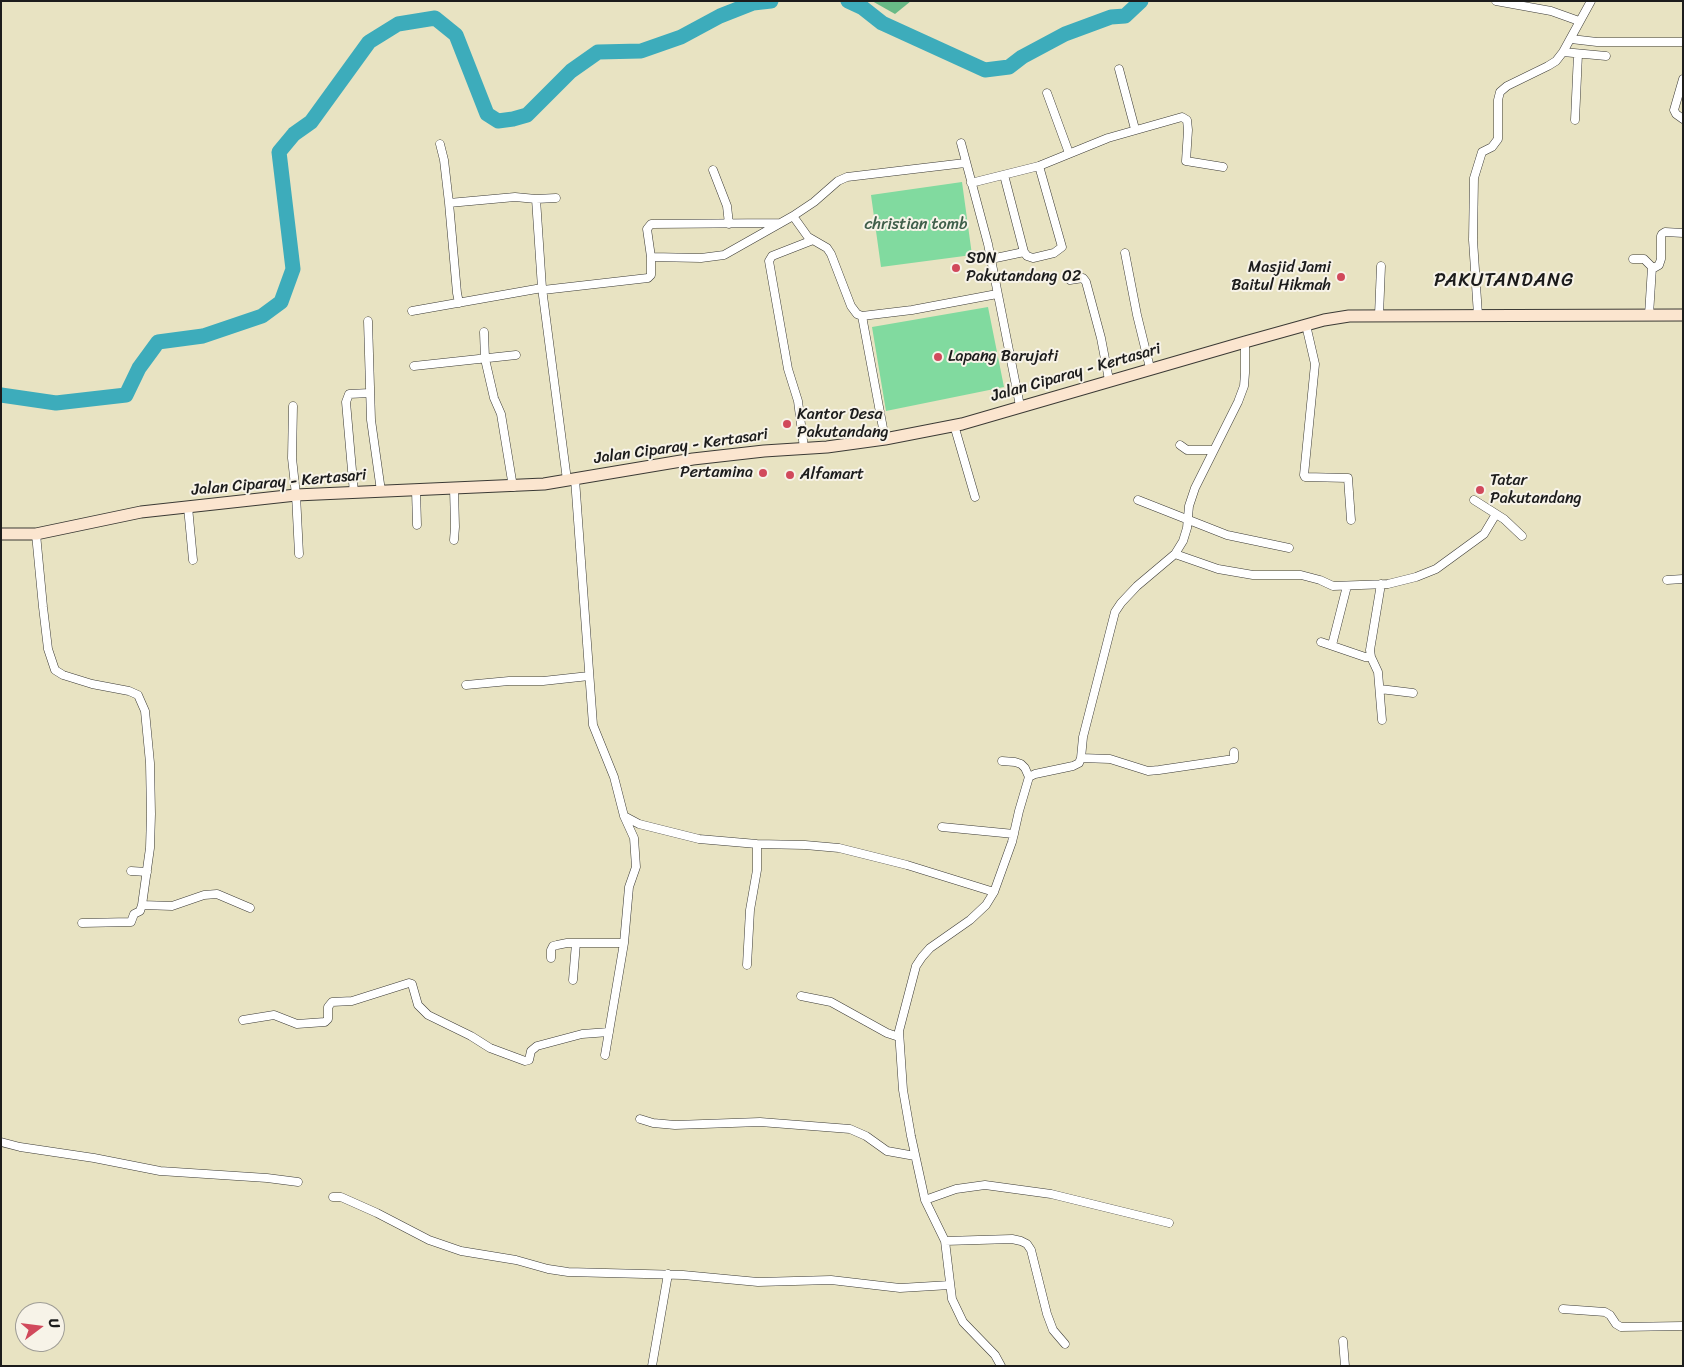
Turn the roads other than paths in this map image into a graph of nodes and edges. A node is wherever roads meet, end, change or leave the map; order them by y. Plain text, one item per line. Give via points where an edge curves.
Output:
1 (1496, 1) edge
2 (1591, 1) edge
3 (1579, 21) junction
4 (1571, 39) junction
5 (1683, 42) edge
6 (1563, 52) junction
7 (1578, 54) junction
8 (1606, 56) dead end
9 (1119, 69) dead end
10 (1683, 79) edge
11 (1047, 93) dead end
12 (1683, 119) edge
13 (1575, 120) dead end
14 (1135, 129) junction
15 (961, 143) dead end
16 (440, 144) dead end
17 (1068, 153) junction
18 (965, 163) junction
19 (1039, 166) junction
20 (1223, 166) dead end
21 (713, 170) dead end
22 (1004, 175) junction
23 (971, 183) junction
24 (556, 198) dead end
25 (536, 200) junction
26 (449, 203) junction
27 (793, 216) junction
28 (782, 223) junction
29 (729, 224) junction
30 (1683, 233) edge
31 (813, 240) junction
32 (1024, 252) junction
33 (1126, 253) dead end
34 (651, 258) junction
35 (990, 259) junction
36 (1632, 259) dead end
37 (1381, 266) dead end
38 (1652, 269) junction
39 (1070, 280) dead end
40 (543, 289) junction
41 (997, 294) junction
42 (459, 303) junction
43 (412, 312) dead end
44 (1379, 315) junction
45 (1478, 315) junction
46 (1649, 315) junction
47 (1683, 315) edge
48 (862, 316) junction
49 (368, 321) dead end
50 (1306, 325) junction
51 (484, 332) dead end
52 (1245, 342) junction
53 (516, 355) dead end
54 (486, 359) junction
55 (414, 366) dead end
56 (1150, 368) junction
57 (1109, 380) junction
58 (370, 393) junction
59 (293, 406) dead end
60 (1020, 406) junction
61 (954, 425) junction
62 (885, 439) junction
63 (1180, 445) dead end
64 (804, 448) junction
65 (1213, 450) junction
66 (571, 480) junction
67 (513, 486) junction
68 (454, 488) junction
69 (416, 490) junction
70 (381, 491) junction
71 (354, 493) junction
72 (296, 495) junction
73 (975, 497) dead end
74 (1138, 500) dead end
75 (1474, 500) dead end
76 (188, 507) junction
77 (1496, 514) junction
78 (1186, 520) junction
79 (1352, 520) dead end
80 (417, 525) dead end
81 (1, 534) edge
82 (36, 534) junction
83 (1522, 536) dead end
84 (454, 540) dead end
85 (1288, 548) dead end
86 (298, 554) dead end
87 (1175, 554) junction
88 (193, 560) dead end
89 (1683, 579) edge
90 (1667, 580) dead end
91 (1382, 584) junction
92 (1346, 586) junction
93 (1321, 642) dead end
94 (1332, 645) junction
95 (1371, 657) junction
96 (588, 676) junction
97 (466, 685) dead end
98 (1380, 689) junction
99 (1413, 693) dead end
100 (1382, 720) dead end
101 (1234, 752) dead end
102 (1081, 758) junction
103 (1002, 761) dead end
104 (1029, 777) junction
105 (624, 816) junction
106 (942, 827) dead end
107 (1014, 834) junction
108 (757, 844) junction
109 (131, 871) dead end
110 (147, 872) junction
111 (994, 892) junction
112 (142, 905) junction
113 (250, 908) dead end
114 (82, 923) dead end
115 (576, 943) junction
116 (624, 943) junction
117 (551, 958) dead end
118 (747, 965) dead end
119 (573, 980) dead end
120 (801, 996) dead end
121 (243, 1020) dead end
122 (609, 1032) junction
123 (899, 1037) junction
124 (605, 1055) dead end
125 (640, 1119) dead end
126 (1, 1142) edge
127 (916, 1156) junction
128 (298, 1182) dead end
129 (333, 1197) dead end
130 (926, 1200) junction
131 (1169, 1223) dead end
132 (945, 1242) junction
133 (668, 1274) junction
134 (950, 1285) junction
135 (1563, 1309) dead end
136 (1683, 1326) edge
137 (1343, 1341) dead end
138 (1065, 1344) dead end
139 (652, 1366) edge
140 (1001, 1366) edge
141 (1346, 1366) edge

1 - 3 street via 1551,11
2 - 3 street
3 - 4 street
4 - 5 street
4 - 6 street
6 - 7 street
6 - 45 street via 1556,61 1500,92 1498,138 1478,159 1474,178 1473,232
7 - 8 street
7 - 13 street
9 - 14 street
10 - 12 street via 1674,110
11 - 17 street
14 - 17 street
14 - 20 street via 1182,117 1187,120 1188,130 1186,161
15 - 18 street
16 - 26 street
17 - 19 street
18 - 23 street
18 - 27 street via 847,177
19 - 22 street
19 - 32 street via 1062,247 1033,258
21 - 29 street via 727,206
22 - 23 street
22 - 32 street
23 - 35 street
24 - 25 street
25 - 26 street via 514,197
25 - 40 street
26 - 42 street
27 - 28 street
27 - 31 street
28 - 29 street
28 - 34 street via 724,255
29 - 34 street via 651,224 647,229
30 - 38 street via 1662,234 1661,259 1659,265
31 - 48 street via 830,252 851,306
31 - 64 street via 772,256 769,261 788,369 798,401
32 - 35 street
33 - 56 street
34 - 40 street via 648,278
35 - 41 street
36 - 38 street via 1644,259
37 - 44 street
38 - 46 street
39 - 57 street via 1083,278 1086,282
40 - 42 street
40 - 66 street
41 - 48 street
41 - 60 street
42 - 43 street
44 - 45 main road, Jalan Ciparay - Kertasari
44 - 50 main road, Jalan Ciparay - Kertasari via 1349,316
45 - 46 main road, Jalan Ciparay - Kertasari
46 - 47 main road, Jalan Ciparay - Kertasari
48 - 62 street
49 - 58 street
50 - 52 main road, Jalan Ciparay - Kertasari
50 - 79 street via 1315,364 1304,475 1305,478 1348,478
51 - 54 street
52 - 56 main road, Jalan Ciparay - Kertasari
52 - 65 street via 1244,386
53 - 54 street
54 - 55 street
54 - 67 street via 494,398 501,414
56 - 57 main road, Jalan Ciparay - Kertasari
57 - 60 main road, Jalan Ciparay - Kertasari
58 - 70 street via 371,426
58 - 71 street via 349,394 346,402
59 - 72 street via 292,458
60 - 61 main road, Jalan Ciparay - Kertasari
61 - 62 main road, Jalan Ciparay - Kertasari
61 - 73 street
62 - 64 main road, Jalan Ciparay - Kertasari
63 - 65 street via 1187,450
64 - 66 main road, Jalan Ciparay - Kertasari via 693,459
65 - 78 street via 1195,488
66 - 67 main road, Jalan Ciparay - Kertasari
66 - 96 street
67 - 68 main road, Jalan Ciparay - Kertasari
68 - 69 main road, Jalan Ciparay - Kertasari
68 - 84 street
69 - 70 main road, Jalan Ciparay - Kertasari
69 - 80 street
70 - 71 main road, Jalan Ciparay - Kertasari
71 - 72 main road, Jalan Ciparay - Kertasari
72 - 76 main road, Jalan Ciparay - Kertasari
72 - 86 street
74 - 78 street
75 - 77 street
76 - 82 main road, Jalan Ciparay - Kertasari via 141,512
76 - 88 street
77 - 83 street
77 - 91 street via 1484,534 1436,569
78 - 85 street via 1227,535
78 - 87 street via 1187,528
81 - 82 main road, Jalan Ciparay - Kertasari
82 - 110 street via 48,649 54,670 92,684 138,695 145,711 151,814
87 - 92 street via 1218,569 1253,575 1301,575 1333,586
87 - 102 street via 1137,586 1115,612
89 - 90 street
91 - 92 street
91 - 95 street
92 - 94 street
93 - 94 street
94 - 95 street
95 - 98 street via 1378,672
96 - 97 street
96 - 105 street via 593,724 614,777
98 - 99 street
98 - 100 street
101 - 102 street via 1234,759 1159,770 1110,759
102 - 104 street via 1076,765
103 - 104 street via 1021,764
104 - 107 street
105 - 108 street via 639,824 699,839
105 - 116 street via 634,838 636,867 629,887
106 - 107 street
107 - 111 street
108 - 111 street via 839,848
108 - 118 street
109 - 110 street
110 - 112 street
111 - 123 street via 986,905 930,948 916,966
112 - 113 street via 172,906 217,894
112 - 114 street via 131,922
115 - 116 street
115 - 117 street via 553,946
115 - 119 street
116 - 122 street
120 - 123 street via 831,1002
121 - 122 street via 274,1015 297,1024 325,1022 330,1004 352,1001 409,983 418,1005 428,1015 490,1048 525,1061 530,1060 531,1051 537,1046 582,1034
122 - 124 street
123 - 127 street via 903,1090
125 - 127 street via 675,1125 760,1122 850,1129 887,1151
126 - 128 street via 160,1171
127 - 130 street
129 - 133 street via 341,1197 429,1240 460,1251 568,1272
130 - 131 street via 956,1189 985,1185 1051,1194
130 - 132 street
132 - 134 street
132 - 138 street via 1012,1239 1027,1244 1053,1330
133 - 134 street via 758,1282 831,1280 888,1288
133 - 139 street
134 - 140 street via 952,1299 963,1322 995,1355
135 - 136 street via 1605,1312 1621,1327
137 - 141 street

